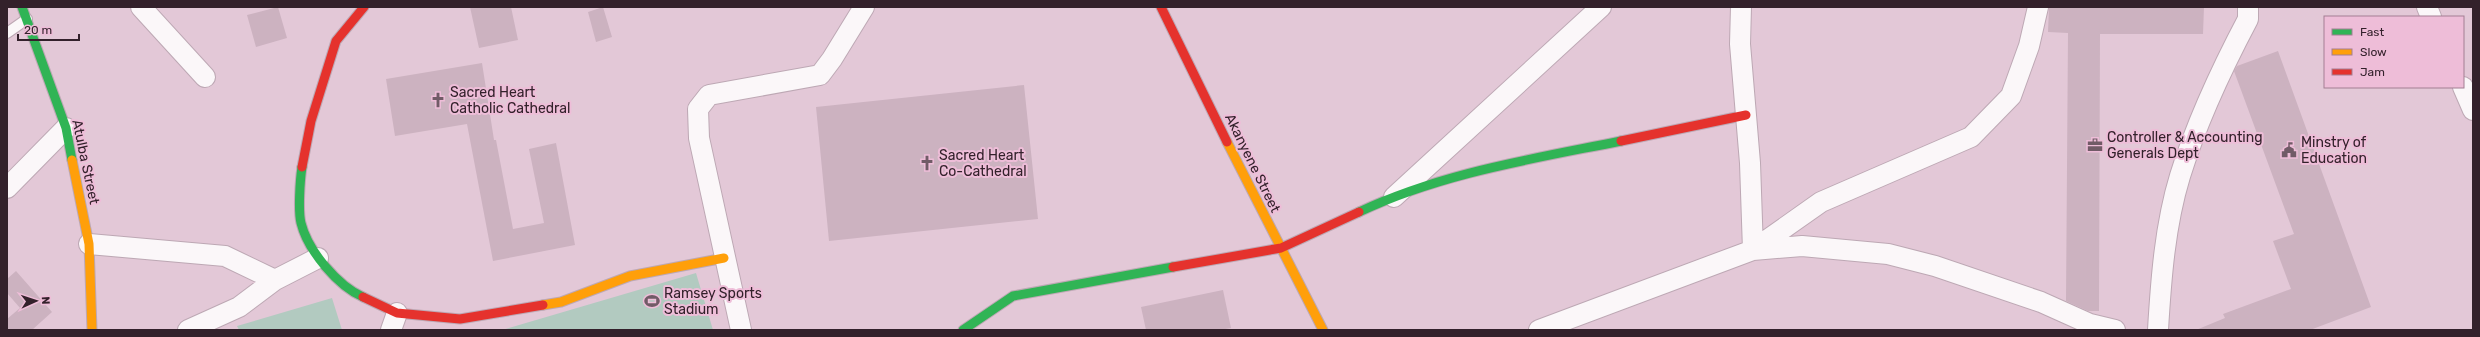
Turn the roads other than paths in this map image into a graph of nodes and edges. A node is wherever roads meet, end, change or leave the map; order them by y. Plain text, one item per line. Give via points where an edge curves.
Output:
1 (22, 7) edge
2 (141, 7) edge
3 (364, 7) edge
4 (864, 7) edge
5 (1161, 7) edge
6 (1601, 7) edge
7 (1741, 7) edge
8 (2038, 7) edge
9 (2248, 7) edge
10 (27, 19) junction
11 (7, 33) edge
12 (204, 77) dead end
13 (2463, 88) edge
14 (2473, 110) edge
15 (1746, 115) junction
16 (66, 128) junction
17 (7, 188) edge
18 (1394, 197) junction
19 (89, 244) junction
20 (1281, 248) junction
21 (1753, 250) junction
22 (318, 258) junction
23 (724, 258) junction
24 (275, 280) junction
25 (394, 321) edge
26 (92, 330) edge
27 (188, 330) edge
28 (741, 330) edge
29 (963, 330) edge
30 (1323, 330) edge
31 (1539, 330) edge
32 (2115, 330) edge
33 (2158, 330) edge

1 - 10 street, Atulba Street
2 - 12 street
3 - 22 street via 336,41 311,121 300,173 301,224
4 - 23 street via 820,75 709,95 698,109 699,138
5 - 20 street, Akanyene Street
6 - 18 street
7 - 15 street via 1740,44
8 - 21 street via 2029,46 2010,96 1971,137 1821,202
9 - 33 street via 2248,19 2205,104 2180,177 2161,279
10 - 11 lane
10 - 16 street, Atulba Street
13 - 14 street
15 - 18 street via 1474,171
15 - 21 street
16 - 17 street
16 - 19 street, Atulba Street
18 - 20 street
19 - 24 street via 225,256
19 - 26 street, Atulba Street
20 - 29 street via 1013,296
20 - 30 street, Akanyene Street
21 - 31 street
21 - 32 street via 1802,246 1888,254 1948,270 2041,302 2090,324
22 - 24 street
22 - 25 street via 349,291
23 - 25 street via 630,276 561,302 460,319
23 - 28 street
24 - 27 street via 239,307

